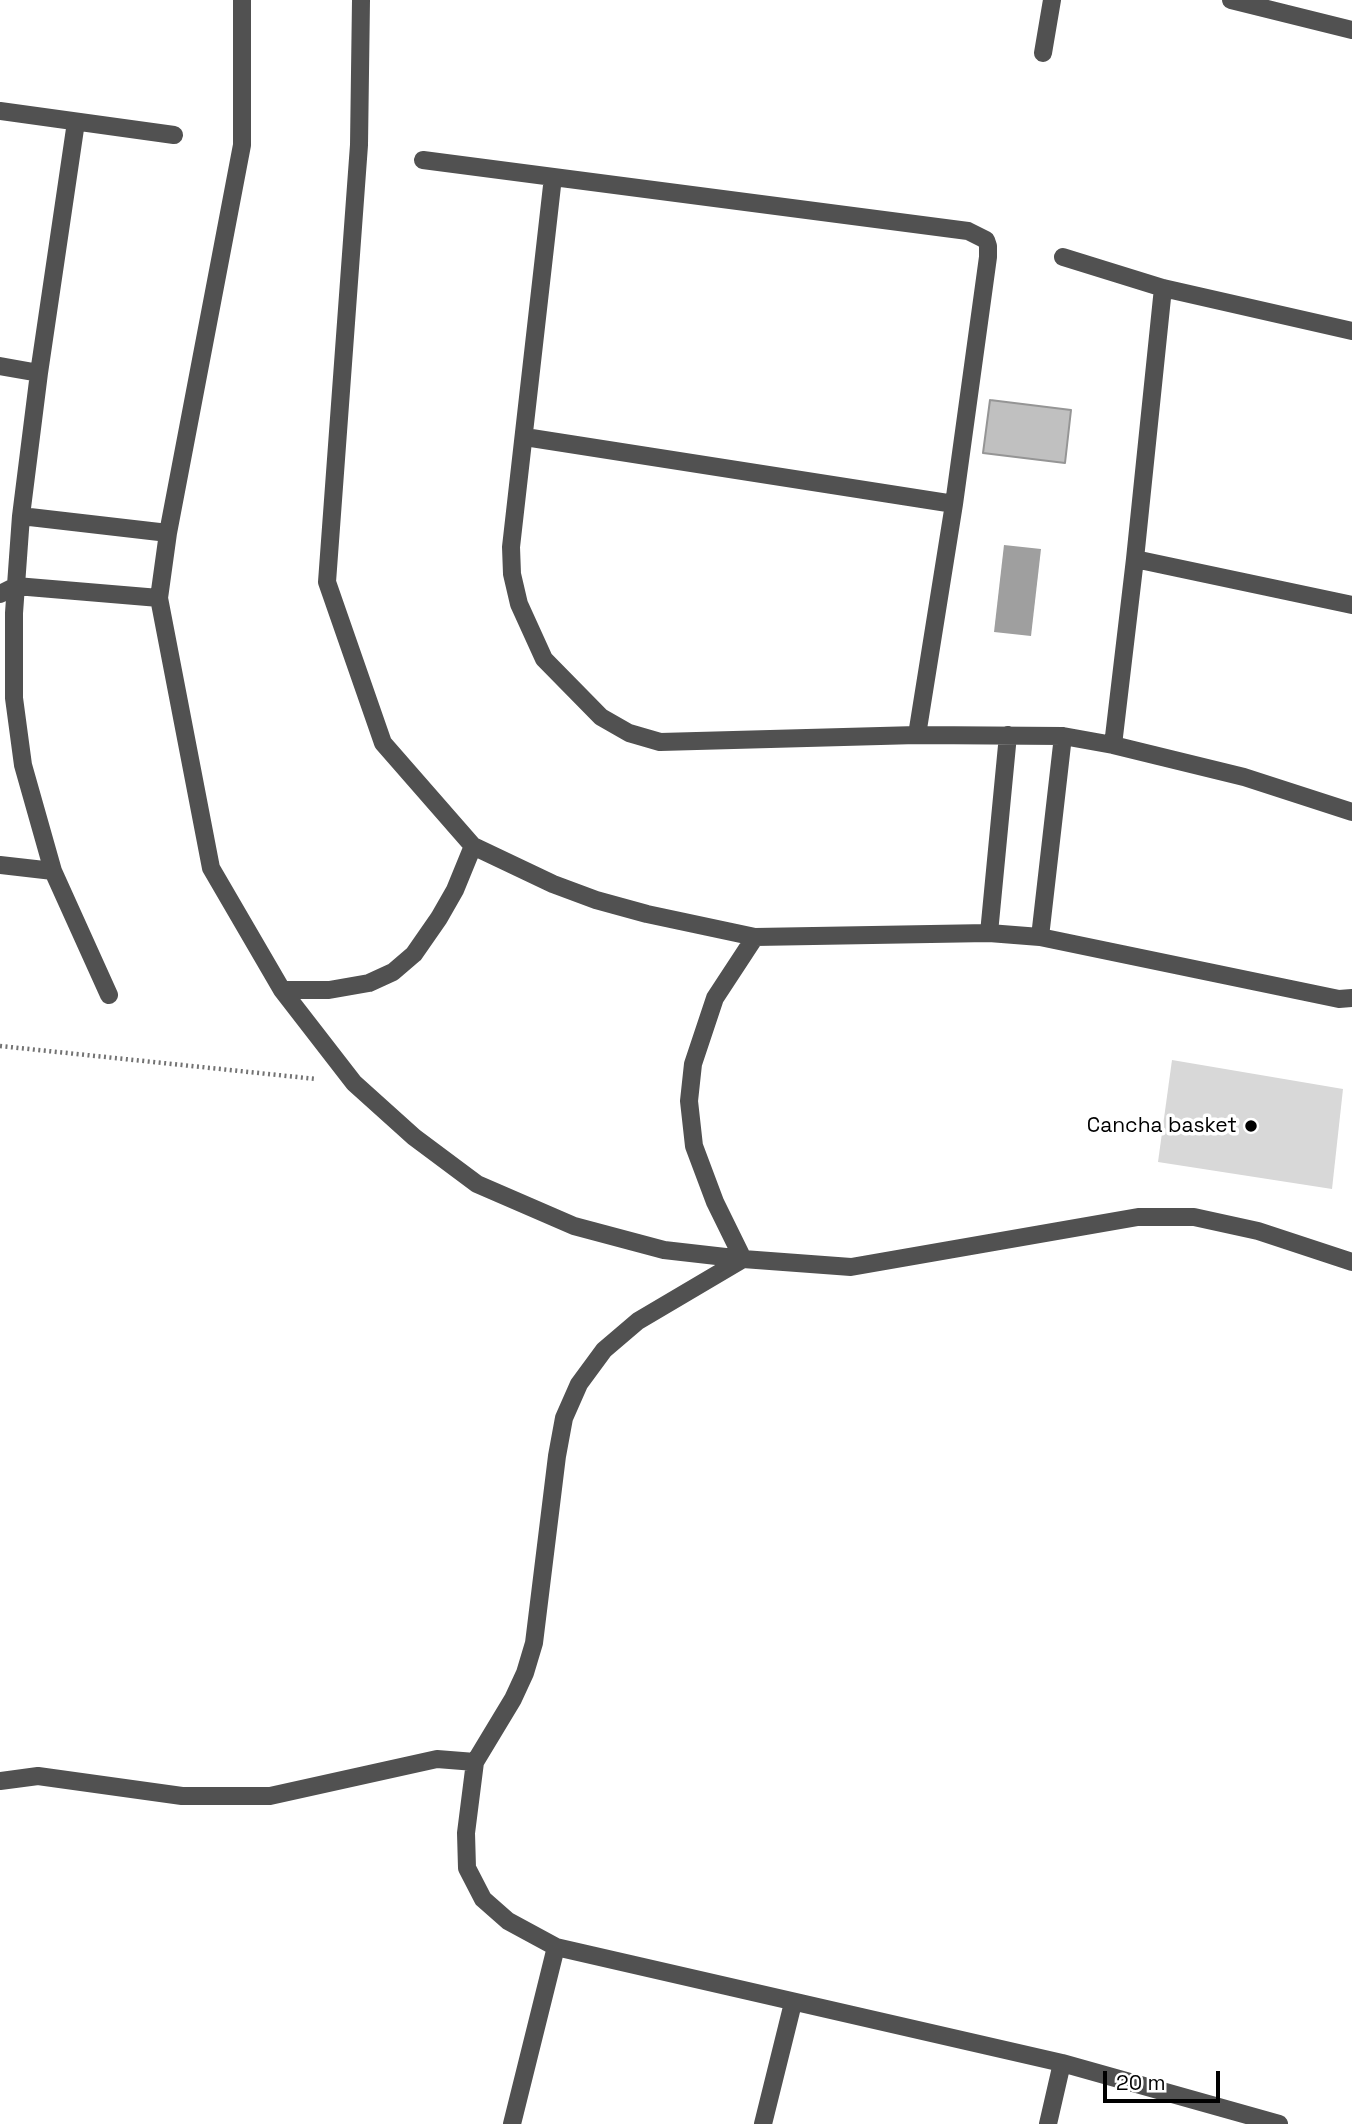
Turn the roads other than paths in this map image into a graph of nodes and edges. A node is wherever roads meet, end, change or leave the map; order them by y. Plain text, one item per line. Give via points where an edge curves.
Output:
1 (242, 0) edge
2 (361, 0) edge
3 (1052, 0) edge
4 (1231, 0) edge
5 (1352, 30) edge
6 (1043, 53) dead end
7 (0, 111) edge
8 (76, 122) junction
9 (174, 135) dead end
10 (423, 160) dead end
11 (553, 177) junction
12 (1063, 257) dead end
13 (1163, 288) junction
14 (1352, 331) edge
15 (0, 366) edge
16 (39, 373) junction
17 (525, 437) junction
18 (954, 504) junction
19 (21, 516) junction
20 (168, 533) junction
21 (1135, 559) junction
22 (8, 590) edge
23 (159, 598) junction
24 (1352, 605) edge
25 (1008, 735) junction
26 (917, 736) junction
27 (1063, 736) junction
28 (1113, 745) junction
29 (1352, 812) edge
30 (473, 846) junction
31 (0, 865) edge
32 (53, 871) junction
33 (989, 933) junction
34 (755, 937) junction
35 (1040, 937) junction
36 (282, 990) junction
37 (109, 995) dead end
38 (1352, 998) edge
39 (743, 1259) junction
40 (1352, 1262) edge
41 (475, 1762) junction
42 (0, 1781) edge
43 (556, 1947) junction
44 (793, 2003) junction
45 (1062, 2063) junction
46 (512, 2124) edge
47 (763, 2124) edge
48 (1048, 2124) edge
49 (1279, 2124) edge

1 - 20 street via 242,145
2 - 30 street via 359,145 327,582 383,743
3 - 6 street
4 - 5 street
7 - 8 street
8 - 9 street
8 - 16 street
10 - 11 street
11 - 17 street
11 - 18 street via 968,231 986,240 988,257
12 - 13 street
13 - 14 street
13 - 21 street
15 - 16 street
16 - 19 street
17 - 18 street
17 - 26 street via 511,547 519,604 544,659 601,717 629,733 660,742
18 - 26 street
19 - 20 street
19 - 22 street
20 - 23 street
21 - 24 street
21 - 28 street
22 - 23 street
22 - 32 street via 23,765
23 - 36 street via 211,869
25 - 26 street
25 - 27 street
25 - 33 street
27 - 28 street
27 - 35 street
28 - 29 street via 1244,777
30 - 34 street via 596,900
30 - 36 street via 439,918 414,954 393,972 369,983 329,990
31 - 32 street
32 - 37 street
33 - 34 street
33 - 35 street
34 - 39 street via 715,998 693,1064 689,1101 694,1146
35 - 38 street
36 - 39 street via 354,1083 414,1137 477,1184 574,1226 664,1250
39 - 40 street via 851,1267 1138,1217 1194,1217 1258,1231
39 - 41 street via 638,1321 604,1350 579,1384 564,1418 557,1456 534,1643 513,1699
41 - 42 street via 438,1759 270,1796 182,1796 38,1776
41 - 43 street via 466,1833 467,1868 483,1899 508,1921
43 - 44 street
43 - 46 street
44 - 45 street
44 - 47 street
45 - 48 street
45 - 49 street

